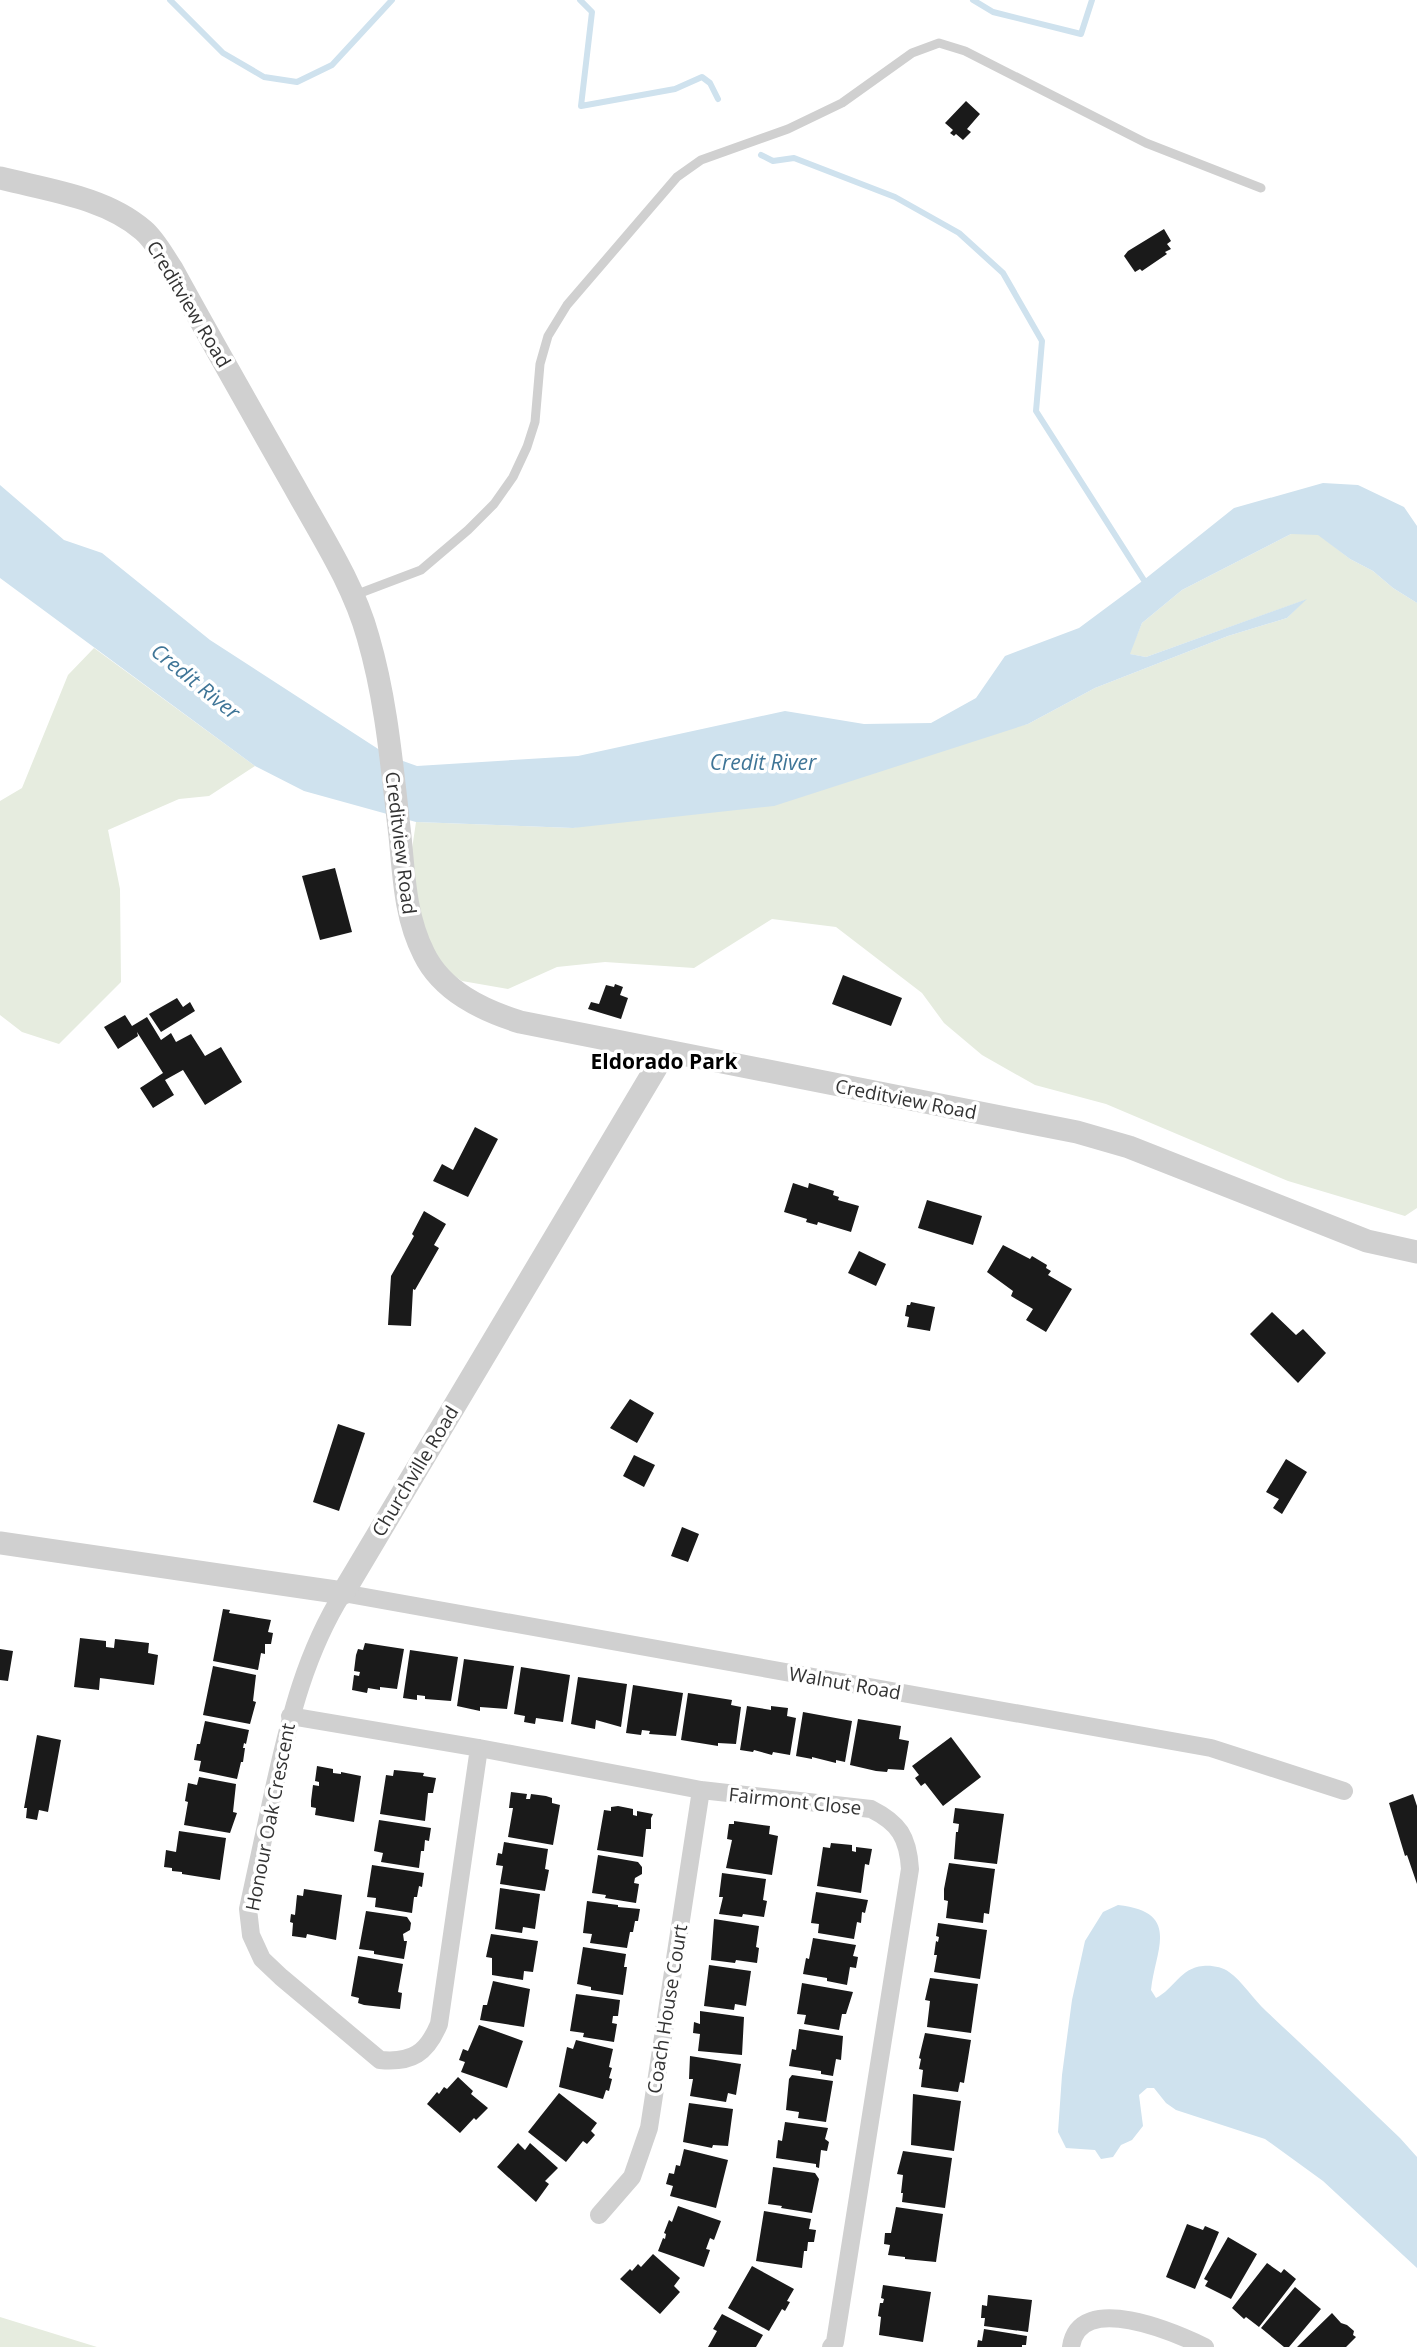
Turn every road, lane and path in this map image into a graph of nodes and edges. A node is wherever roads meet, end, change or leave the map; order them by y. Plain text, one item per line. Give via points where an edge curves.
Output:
1 (0, 178) edge
2 (1261, 188) dead end
3 (355, 595) junction
4 (666, 1051) junction
5 (1417, 1252) edge
6 (0, 1543) edge
7 (342, 1593) junction
8 (290, 1716) junction
9 (480, 1748) junction
10 (701, 1790) junction
11 (1344, 1791) dead end
12 (599, 2215) dead end
13 (831, 2347) edge
14 (1071, 2347) edge
15 (1205, 2347) edge

1 - 3 street, Creditview Road via 111,209 152,239
2 - 3 lane via 1146,143 965,51 939,43 912,53 842,103 788,130 701,160 677,177 568,304 548,336 527,447 494,504 421,570
3 - 4 street, Creditview Road via 375,660 387,725 405,894 412,926 436,975 494,1014
4 - 5 street, Creditview Road via 1077,1132 1129,1147 1367,1241
4 - 7 street, Churchville Road
6 - 7 street
7 - 8 street, Honour Oak Crescent via 310,1656
7 - 11 street, Walnut Road via 1211,1748
8 - 9 street, Fairmont Close
8 - 9 street, Honour Oak Crescent via 248,1909 251,1935 262,1959 380,2060 411,2058 424,2050 439,2024
9 - 10 street, Fairmont Close
10 - 12 street, Coach House Court via 649,2128 632,2176
10 - 13 street, Fairmont Close via 871,1809 901,1831 909,1849 906,1896
14 - 15 street via 1080,2328 1101,2319 1153,2325

